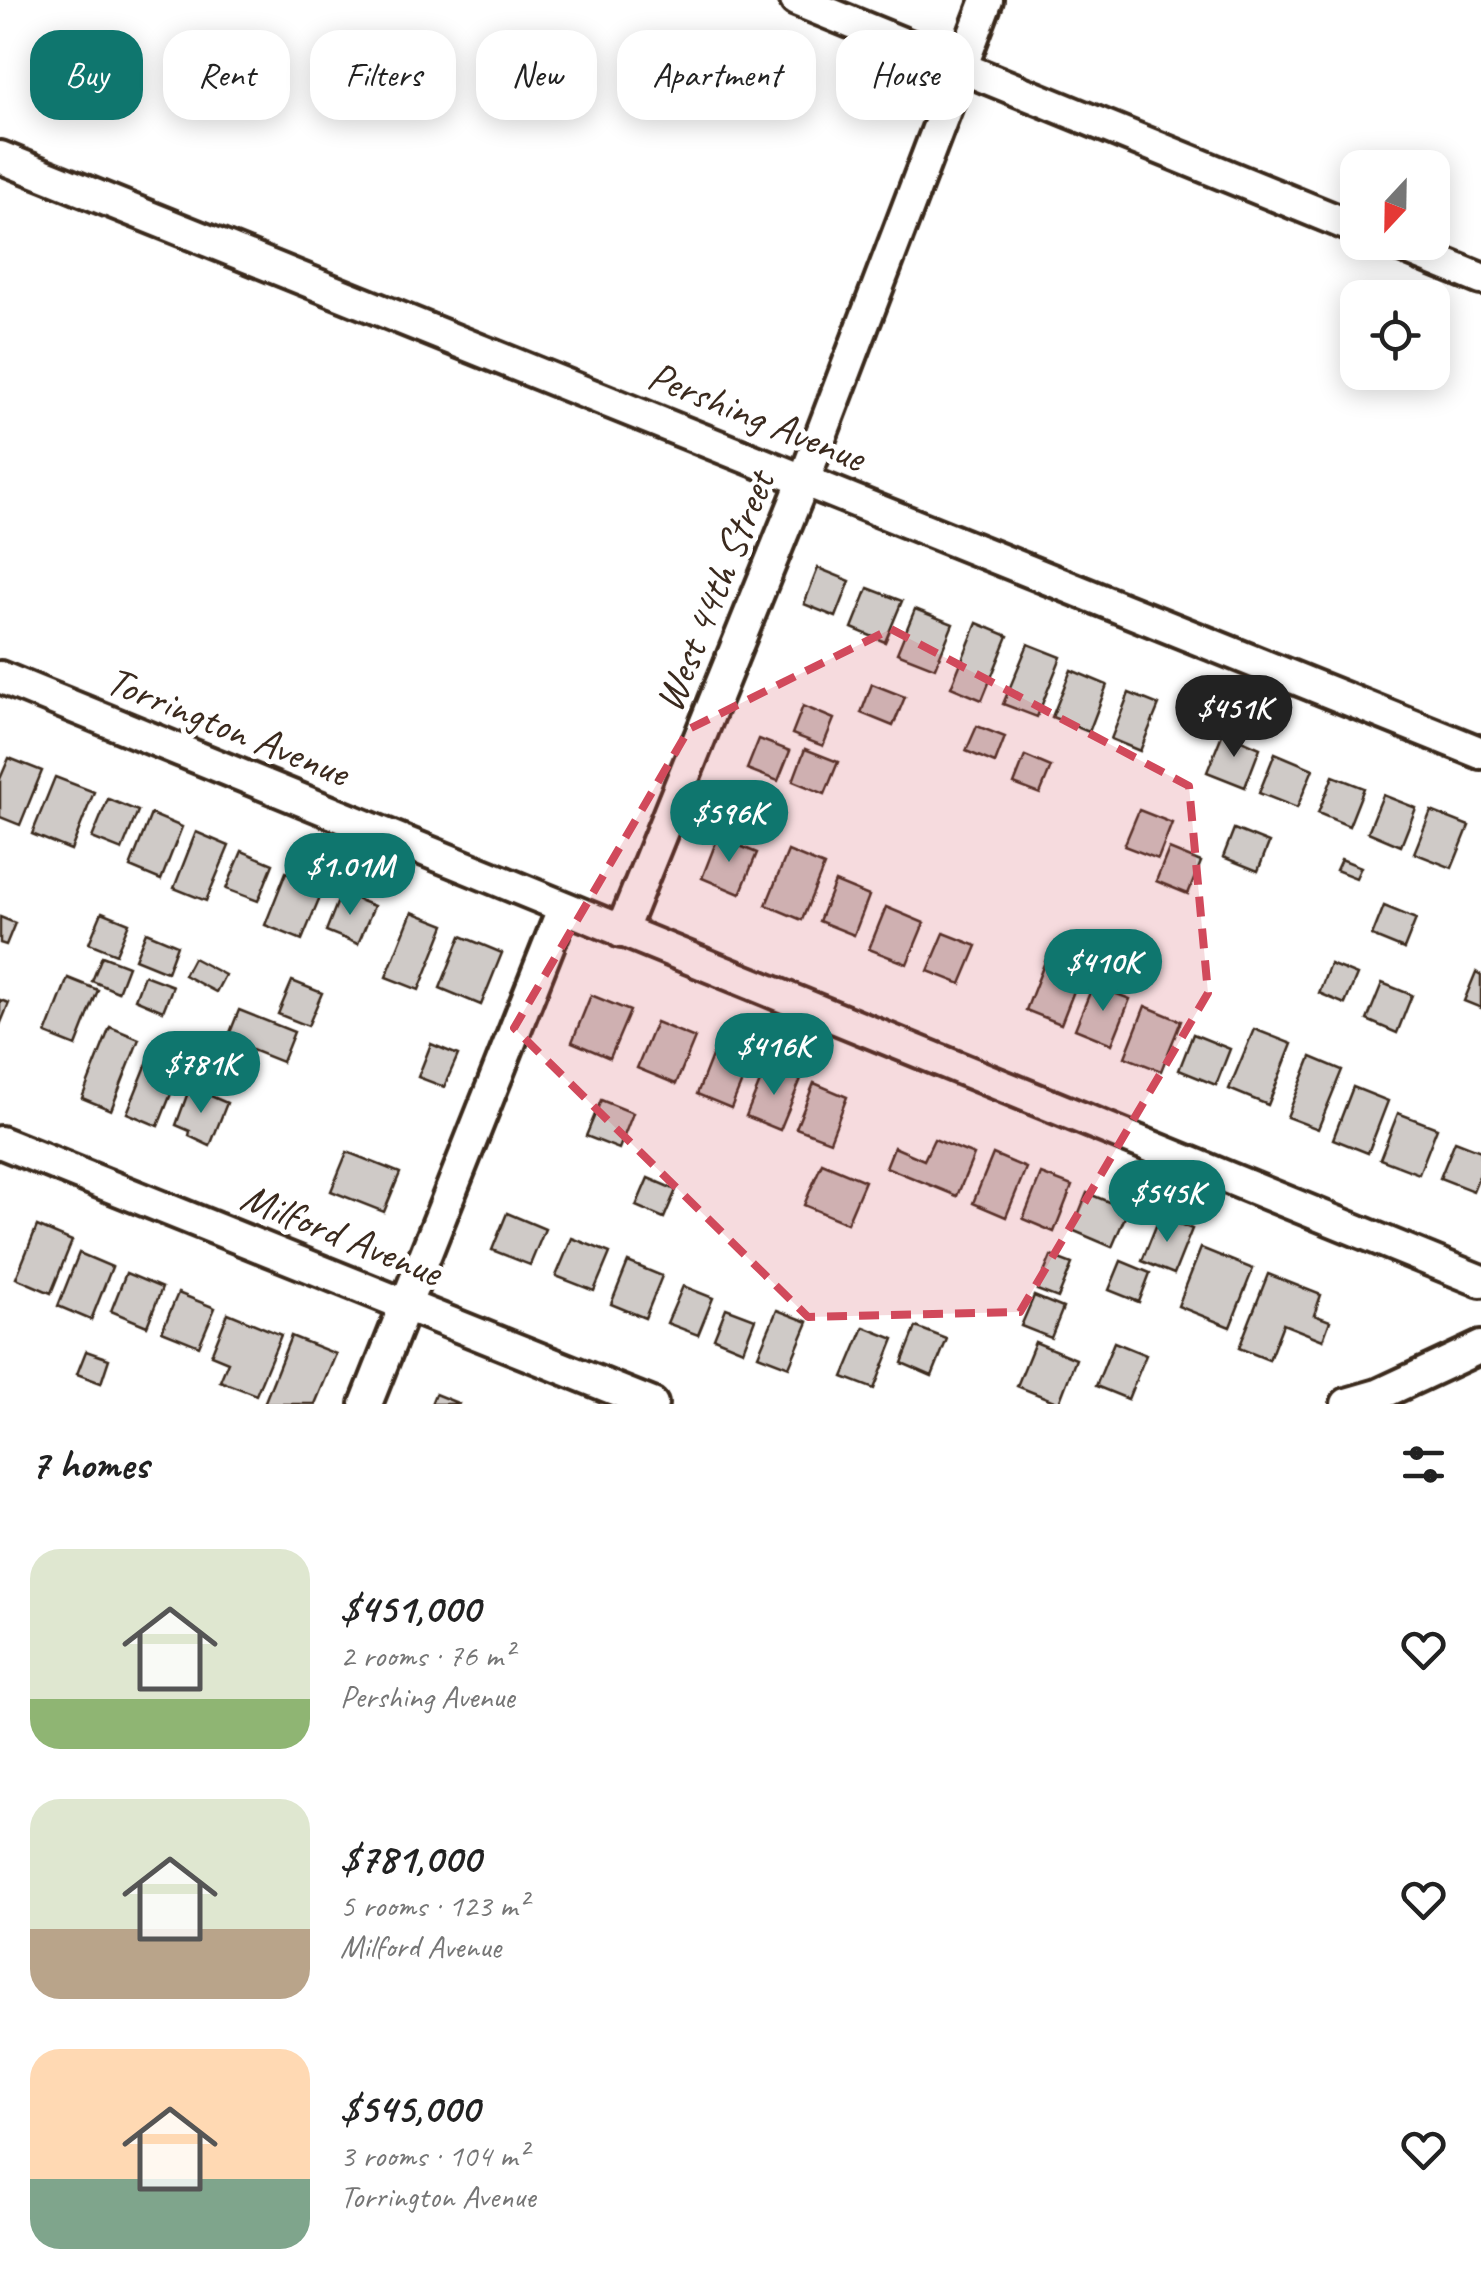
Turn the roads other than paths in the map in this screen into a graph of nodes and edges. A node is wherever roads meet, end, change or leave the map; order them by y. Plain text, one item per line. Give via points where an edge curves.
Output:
1 (796, 0) edge
2 (987, 0) edge
3 (868, 30) edge
4 (974, 32) edge
5 (974, 74) edge
6 (939, 120) edge
7 (0, 156) edge
8 (1340, 222) edge
9 (1434, 260) edge
10 (1481, 280) edge
11 (804, 480) junction
12 (0, 678) edge
13 (1481, 753) edge
14 (563, 909) junction
15 (621, 932) junction
16 (0, 1142) edge
17 (1481, 1281) edge
18 (404, 1304) junction
19 (1481, 1347) edge
20 (366, 1404) edge
21 (652, 1404) edge
22 (1347, 1404) edge

1 - 3 street
2 - 4 street, West 44th Street
5 - 8 street
6 - 11 street, West 44th Street
7 - 11 street, Pershing Avenue
9 - 10 street
11 - 13 street, Pershing Avenue
11 - 15 street, West 44th Street
12 - 14 street, Torrington Avenue
14 - 15 street, Torrington Avenue
14 - 18 street
15 - 17 street, Torrington Avenue
16 - 18 street, Milford Avenue
18 - 20 street
18 - 21 street, Milford Avenue
19 - 22 street

